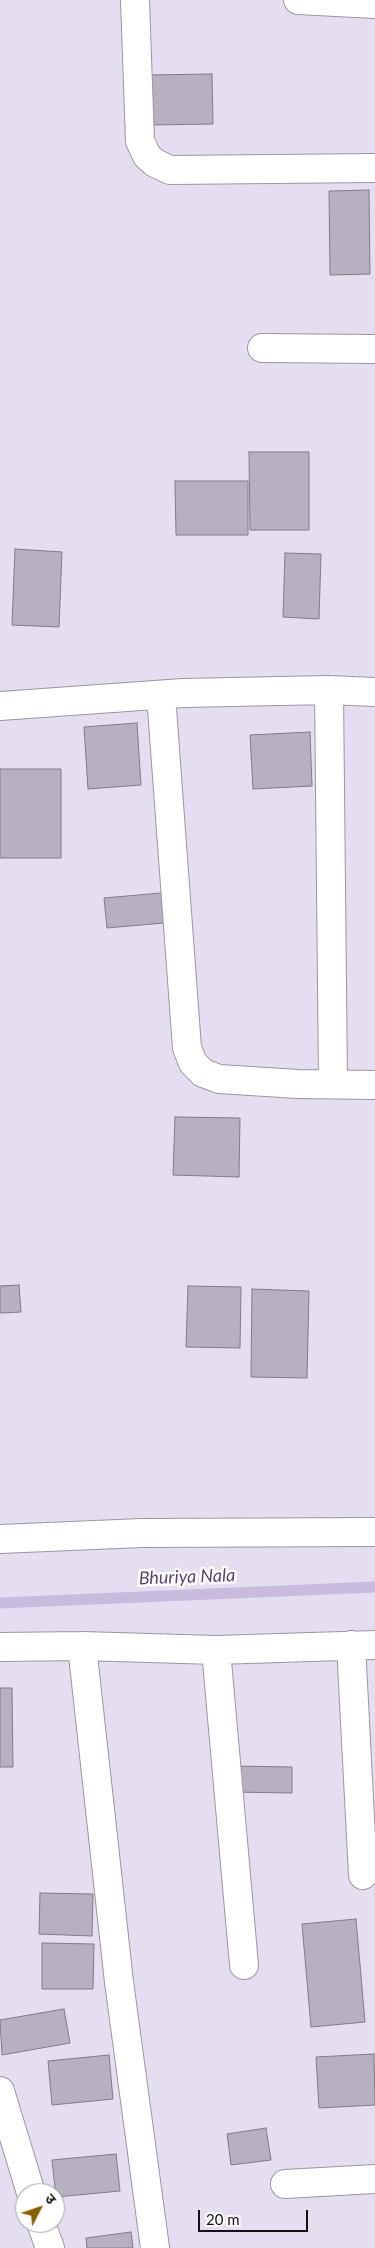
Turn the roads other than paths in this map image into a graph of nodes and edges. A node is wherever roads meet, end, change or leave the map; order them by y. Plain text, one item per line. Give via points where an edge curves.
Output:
1 (135, 0) edge
2 (298, 0) edge
3 (375, 4) edge
4 (375, 168) edge
5 (262, 348) dead end
6 (375, 349) edge
7 (329, 690) junction
8 (375, 692) edge
9 (161, 695) junction
10 (0, 706) edge
11 (333, 1084) junction
12 (375, 1084) edge
13 (375, 1532) edge
14 (0, 1539) edge
15 (363, 1645) edge
16 (82, 1646) junction
17 (0, 1647) edge
18 (216, 1650) junction
19 (364, 1875) dead end
20 (244, 1965) dead end
21 (0, 2092) edge
22 (375, 2179) edge
23 (28, 2183) edge
24 (285, 2184) dead end
25 (45, 2233) edge
26 (50, 2248) edge
27 (155, 2248) edge

1 - 4 street via 140,141 154,163 170,170
2 - 3 street
5 - 6 street
7 - 8 street
7 - 9 street
7 - 11 street
9 - 10 street
9 - 11 street via 187,1048 193,1063 203,1073 219,1079
11 - 12 street
13 - 14 street via 142,1533
15 - 18 street
15 - 19 street
16 - 17 street
16 - 18 street
16 - 27 street via 119,1982
18 - 20 street
21 - 23 street
22 - 24 street
25 - 26 street

